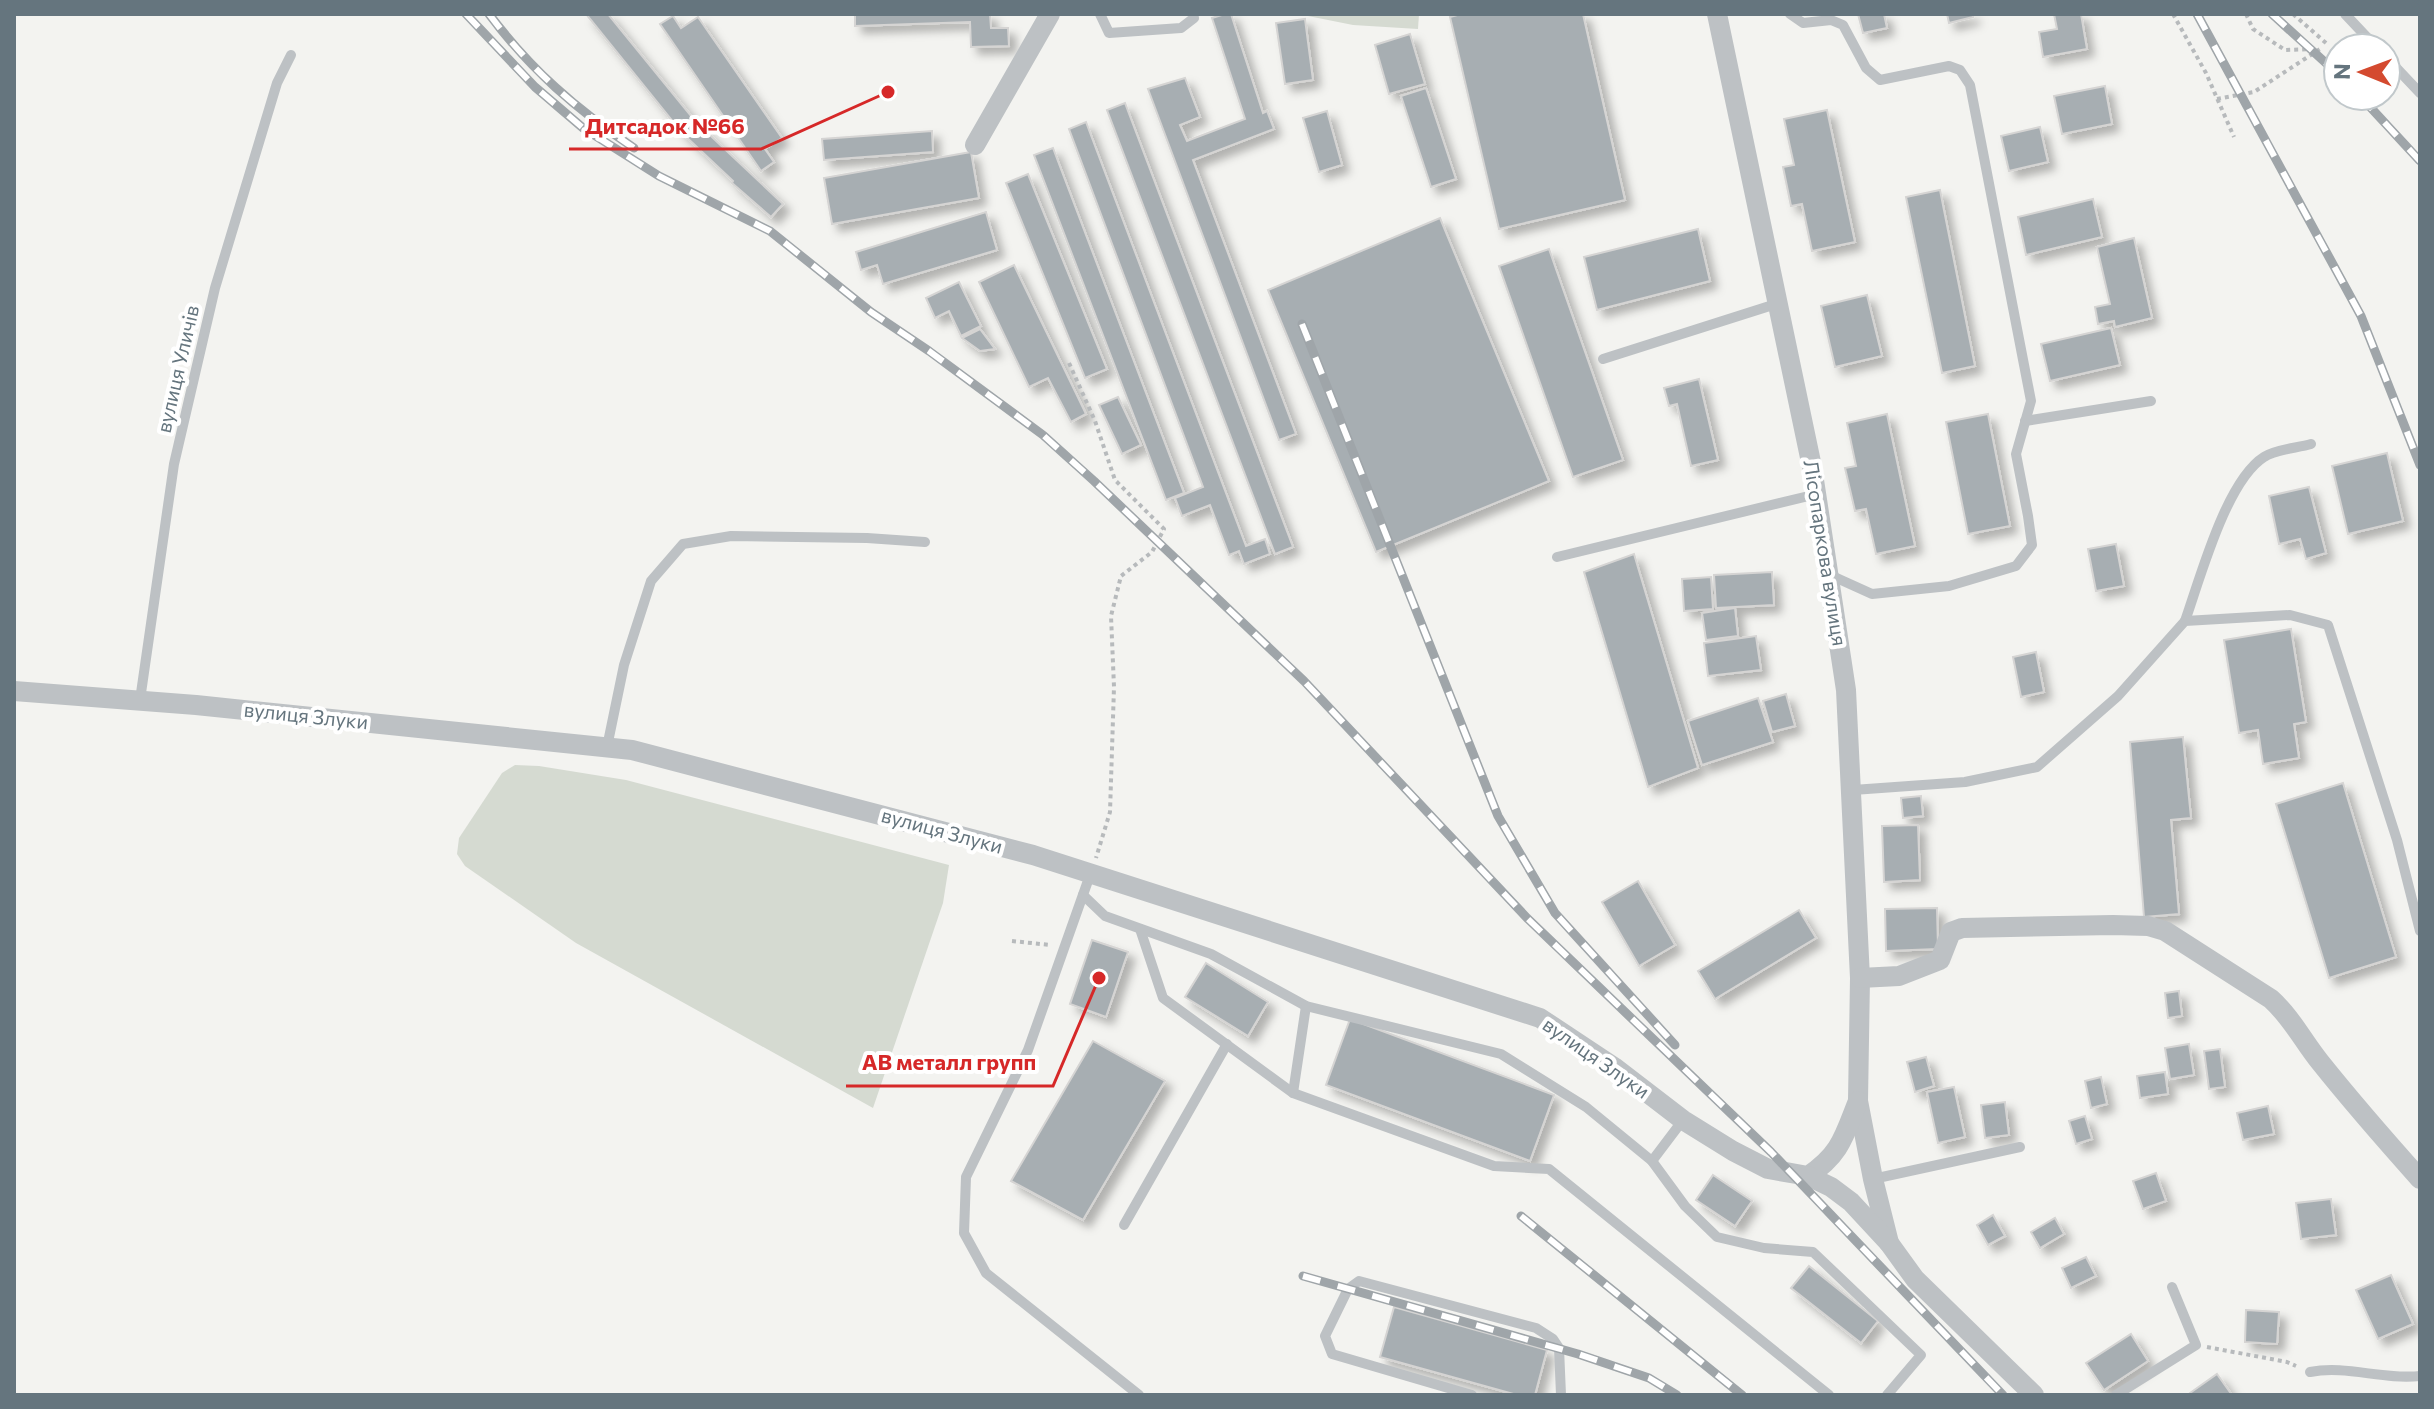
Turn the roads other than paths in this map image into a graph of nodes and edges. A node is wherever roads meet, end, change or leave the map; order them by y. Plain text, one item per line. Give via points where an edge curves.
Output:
1 (1050, 14) edge
2 (1100, 14) edge
3 (1193, 14) edge
4 (1717, 14) edge
5 (1790, 14) edge
6 (2345, 14) edge
7 (1843, 19) edge
8 (2362, 32) edge
9 (291, 55) dead end
10 (2402, 74) edge
11 (2420, 93) edge
12 (975, 145) dead end
13 (1779, 303) junction
14 (1603, 359) dead end
15 (2151, 401) dead end
16 (2025, 421) junction
17 (2311, 444) dead end
18 (1817, 494) junction
19 (925, 542) dead end
20 (1557, 557) dead end
21 (1830, 575) junction
22 (2185, 621) junction
23 (14, 691) edge
24 (140, 700) junction
25 (607, 747) junction
26 (1853, 790) junction
27 (1090, 875) junction
28 (1083, 895) junction
29 (1140, 929) junction
30 (2420, 931) edge
31 (1860, 978) junction
32 (1306, 1006) junction
33 (1227, 1044) junction
34 (1293, 1093) junction
35 (1858, 1101) junction
36 (1683, 1120) junction
37 (2020, 1147) dead end
38 (1652, 1161) junction
39 (1808, 1176) junction
40 (1873, 1179) junction
41 (2420, 1179) edge
42 (1124, 1225) dead end
43 (1889, 1243) junction
44 (2172, 1287) dead end
45 (2310, 1372) road end
46 (2420, 1376) edge
47 (1139, 1395) edge
48 (1472, 1395) edge
49 (1561, 1395) edge
50 (1829, 1395) edge
51 (1887, 1395) edge
52 (2034, 1395) edge
53 (2116, 1395) edge

1 - 12 street
2 - 3 lane via 1109,33 1181,28
4 - 13 street, Лісопаркова вулиця
5 - 7 lane via 1803,23
6 - 8 lane
7 - 16 lane via 1866,68 1880,80 1949,66 1960,70 1970,85 2031,401
9 - 24 lane, вулиця Уличів via 277,83 215,288 174,464
10 - 11 lane
13 - 14 lane
13 - 18 street, Лісопаркова вулиця
15 - 16 lane
16 - 21 lane via 2016,454 2032,545 2016,566 1949,586 1872,594
17 - 22 lane via 2265,456 2249,471 2229,502
18 - 20 lane
18 - 21 street, Лісопаркова вулиця
19 - 25 lane via 731,536 683,544 651,581 624,665
21 - 26 street, Лісопаркова вулиця
22 - 26 lane via 2118,696 2037,767 1965,782
22 - 30 lane via 2290,615 2328,625 2397,840
23 - 24 street, вулиця Злуки
24 - 25 street, вулиця Злуки
25 - 27 street, вулиця Злуки via 1033,855
26 - 31 street, Лісопаркова вулиця
27 - 28 lane
27 - 36 street, вулиця Злуки via 1540,1018
28 - 29 lane via 1105,916
28 - 47 lane via 1028,1050 966,1177 964,1233 986,1273
29 - 32 lane via 1211,954
29 - 33 lane via 1163,998
31 - 35 street, Лісопаркова вулиця
31 - 41 street via 1899,976 1940,960 1951,932 1962,928 2113,925 2165,931 2285,1012 2363,1116
32 - 34 lane
32 - 38 lane via 1501,1054 1586,1107
33 - 34 lane
33 - 42 lane
34 - 50 lane via 1494,1166 1549,1169
35 - 39 street, Лісопаркова вулиця via 1828,1163
35 - 40 street, Лісопаркова вулиця
36 - 38 lane
36 - 39 street, вулиця Злуки via 1768,1169
37 - 40 lane
38 - 51 lane via 1685,1206 1717,1237 1813,1252 1921,1355
39 - 43 street, вулиця Злуки via 1851,1202
40 - 43 street, Лісопаркова вулиця
43 - 52 street via 1915,1279
44 - 53 lane via 2196,1345
45 - 46 lane via 2330,1368
48 - 49 lane via 1332,1354 1325,1336 1348,1289 1359,1281 1536,1328 1559,1348

